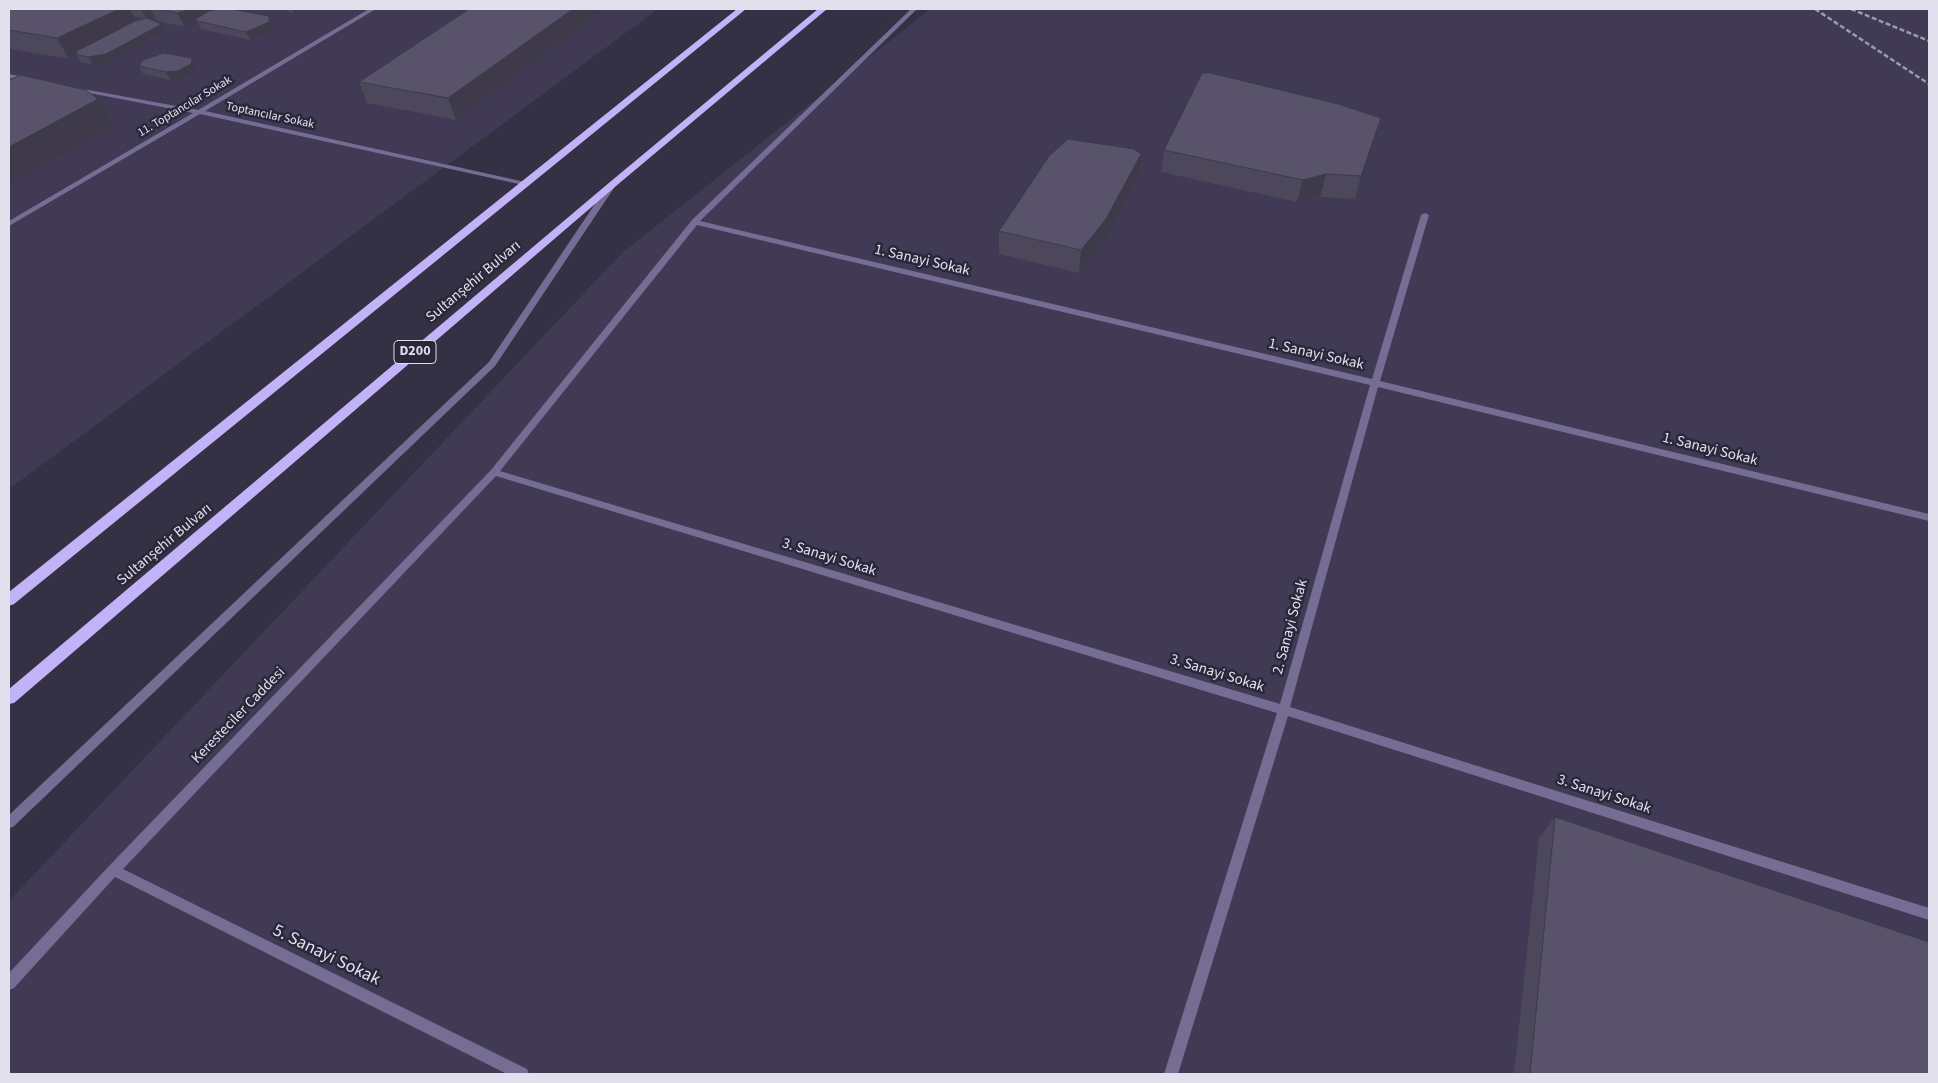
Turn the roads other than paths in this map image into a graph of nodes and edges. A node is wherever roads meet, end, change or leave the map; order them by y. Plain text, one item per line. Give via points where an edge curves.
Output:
1 (374, 9) edge
2 (742, 9) edge
3 (823, 9) edge
4 (914, 9) edge
5 (9, 76) edge
6 (37, 81) edge
7 (66, 86) edge
8 (199, 112) junction
9 (525, 184) junction
10 (613, 184) junction
11 (1425, 215) dead end
12 (696, 222) junction
13 (9, 224) edge
14 (1375, 383) junction
15 (494, 472) junction
16 (1929, 517) edge
17 (9, 600) edge
18 (9, 698) edge
19 (1284, 710) junction
20 (9, 823) edge
21 (113, 870) junction
22 (1929, 914) edge
23 (9, 983) edge
24 (522, 1074) edge
25 (1171, 1074) edge

1 - 8 street, 11. Toptancılar Sokak
2 - 9 highway
3 - 10 highway, Sultanşehir Bulvarı / D200
4 - 12 street, Keresteciler Caddesi
5 - 6 street
7 - 8 street, Toptancılar Sokak
8 - 9 street, Toptancılar Sokak
8 - 13 street, 11. Toptancılar Sokak
9 - 17 highway
10 - 18 highway, Sultanşehir Bulvarı / D200
10 - 20 street via 492,364
11 - 14 street, 2. Sanayi Sokak
12 - 14 street, 1. Sanayi Sokak
12 - 15 street, Keresteciler Caddesi
14 - 16 street, 1. Sanayi Sokak
14 - 19 street, 2. Sanayi Sokak
15 - 19 street, 3. Sanayi Sokak
15 - 21 street, Keresteciler Caddesi
19 - 22 street, 3. Sanayi Sokak
19 - 25 street, 2. Sanayi Sokak
21 - 23 street, Keresteciler Caddesi
21 - 24 street, 5. Sanayi Sokak

